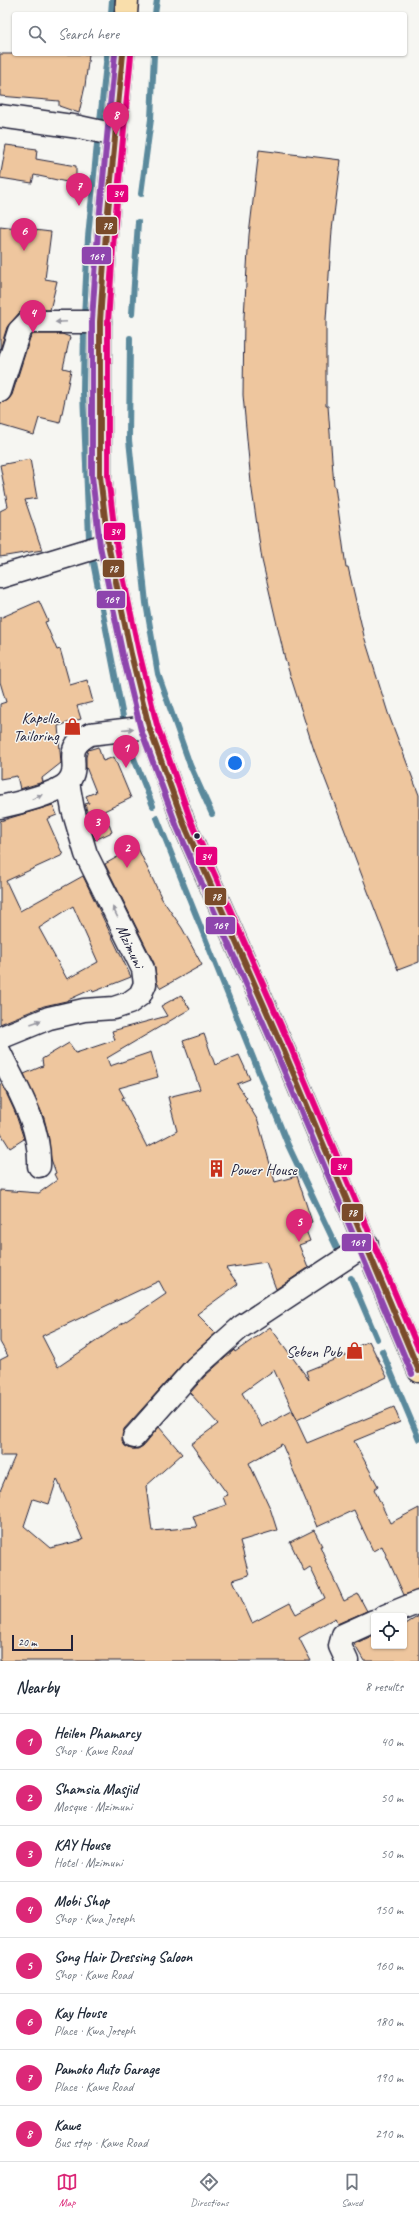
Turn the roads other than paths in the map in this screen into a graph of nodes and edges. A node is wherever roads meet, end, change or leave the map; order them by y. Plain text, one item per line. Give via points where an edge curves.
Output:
1 (127, 0) edge
2 (126, 12) edge
3 (123, 56) edge
4 (0, 116) edge
5 (116, 135) junction
6 (100, 322) junction
7 (0, 391) edge
8 (108, 544) junction
9 (0, 576) edge
10 (149, 727) junction
11 (68, 782) junction
12 (0, 807) edge
13 (0, 1038) edge
14 (0, 1053) edge
15 (39, 1166) dead end
16 (367, 1244) junction
17 (419, 1370) edge
18 (134, 1437) dead end
19 (419, 1602) edge
20 (392, 1613) edge
21 (371, 1622) edge
22 (347, 1661) edge

1 - 2 main road
3 - 5 main road
4 - 5 street
5 - 6 main road
6 -> 7 street via 28,322 19,331
6 - 8 main road via 100,476
8 - 9 street
8 - 10 main road
11 -> 10 street via 73,773 73,750 83,738 98,732
10 - 16 main road via 184,824
12 -> 11 street via 28,801
13 -> 11 street, Mzimuni via 49,1018 84,1010 114,1008 129,1003 140,995 145,984 143,969 84,848
14 - 15 street via 35,1129 40,1152
16 - 17 main road
16 - 18 street via 241,1327 196,1367
19 - 20 street
21 - 22 street via 343,1635 340,1646

